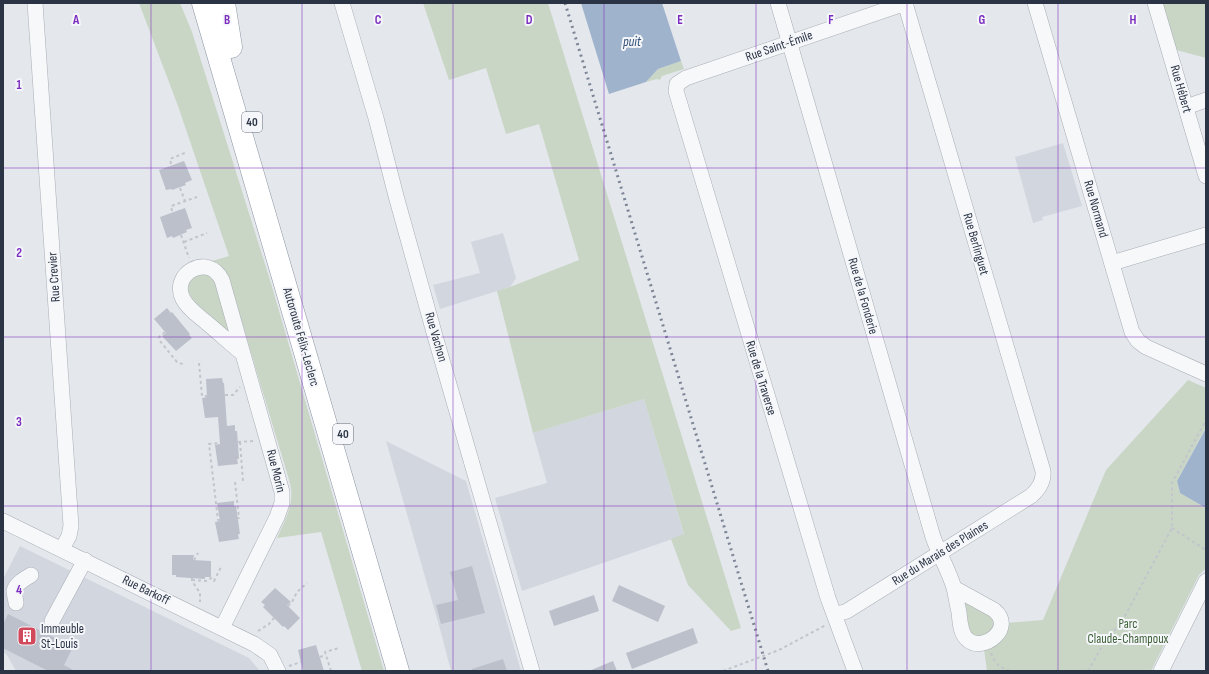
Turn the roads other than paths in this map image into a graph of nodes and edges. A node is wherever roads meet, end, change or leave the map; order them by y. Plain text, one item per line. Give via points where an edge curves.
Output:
1 (35, 3) edge
2 (342, 3) edge
3 (778, 3) edge
4 (905, 3) edge
5 (1035, 3) edge
6 (1155, 3) edge
7 (210, 4) edge
8 (789, 42) junction
9 (677, 84) joint
10 (1206, 100) edge
11 (1186, 106) junction
12 (1206, 176) edge
13 (1206, 235) edge
14 (1112, 263) junction
15 (242, 353) junction
16 (1206, 374) edge
17 (1041, 485) joint
18 (3, 521) edge
19 (62, 549) junction
20 (939, 552) junction
21 (84, 560) junction
22 (31, 575) dead end
23 (1206, 581) edge
24 (954, 588) dead end
25 (16, 603) dead end
26 (831, 620) junction
27 (52, 622) dead end
28 (222, 628) junction
29 (284, 668) edge
30 (398, 671) edge
31 (412, 671) edge
32 (532, 671) edge
33 (854, 671) edge
34 (1162, 671) edge

1 - 19 street, Rue Crevier via 71,526
2 - 32 street, Rue Vachon
3 - 8 street, Rue de la Fonderie
4 - 8 street, Rue Saint-Émile
4 - 17 street, Rue Berlinguet via 1043,471
5 - 14 street, Rue Normand
6 - 11 street, Rue Hébert
7 - 30 highway, Autoroute Félix-Leclerc / 40
7 - 31 highway, Autoroute Félix-Leclerc / 40 via 231,47
8 - 9 street, Rue Saint-Émile via 686,78
8 - 20 street, Rue de la Fonderie
9 - 26 street, Rue de la Traverse via 676,95 828,598
10 - 11 street
11 - 12 street, Rue Hébert
13 - 14 street
14 - 16 street, Rue Normand via 1129,324 1138,341
15 - 15 street, Rue Morin via 220,277 207,267 191,270 180,285 185,302
15 - 28 street, Rue Morin via 282,488 282,499 277,517
17 - 20 street, Rue du Marais des Plaines via 1031,496
18 - 19 street, Rue Barkoff
19 - 21 street, Rue Barkoff
20 - 24 street, Rue de la Fonderie
20 - 26 street, Rue du Marais des Plaines
21 - 27 street
21 - 28 street, Rue Barkoff
22 - 25 street via 15,588
23 - 34 street
26 - 33 street, Rue de la Traverse
28 - 29 street, Rue Barkoff via 265,650

